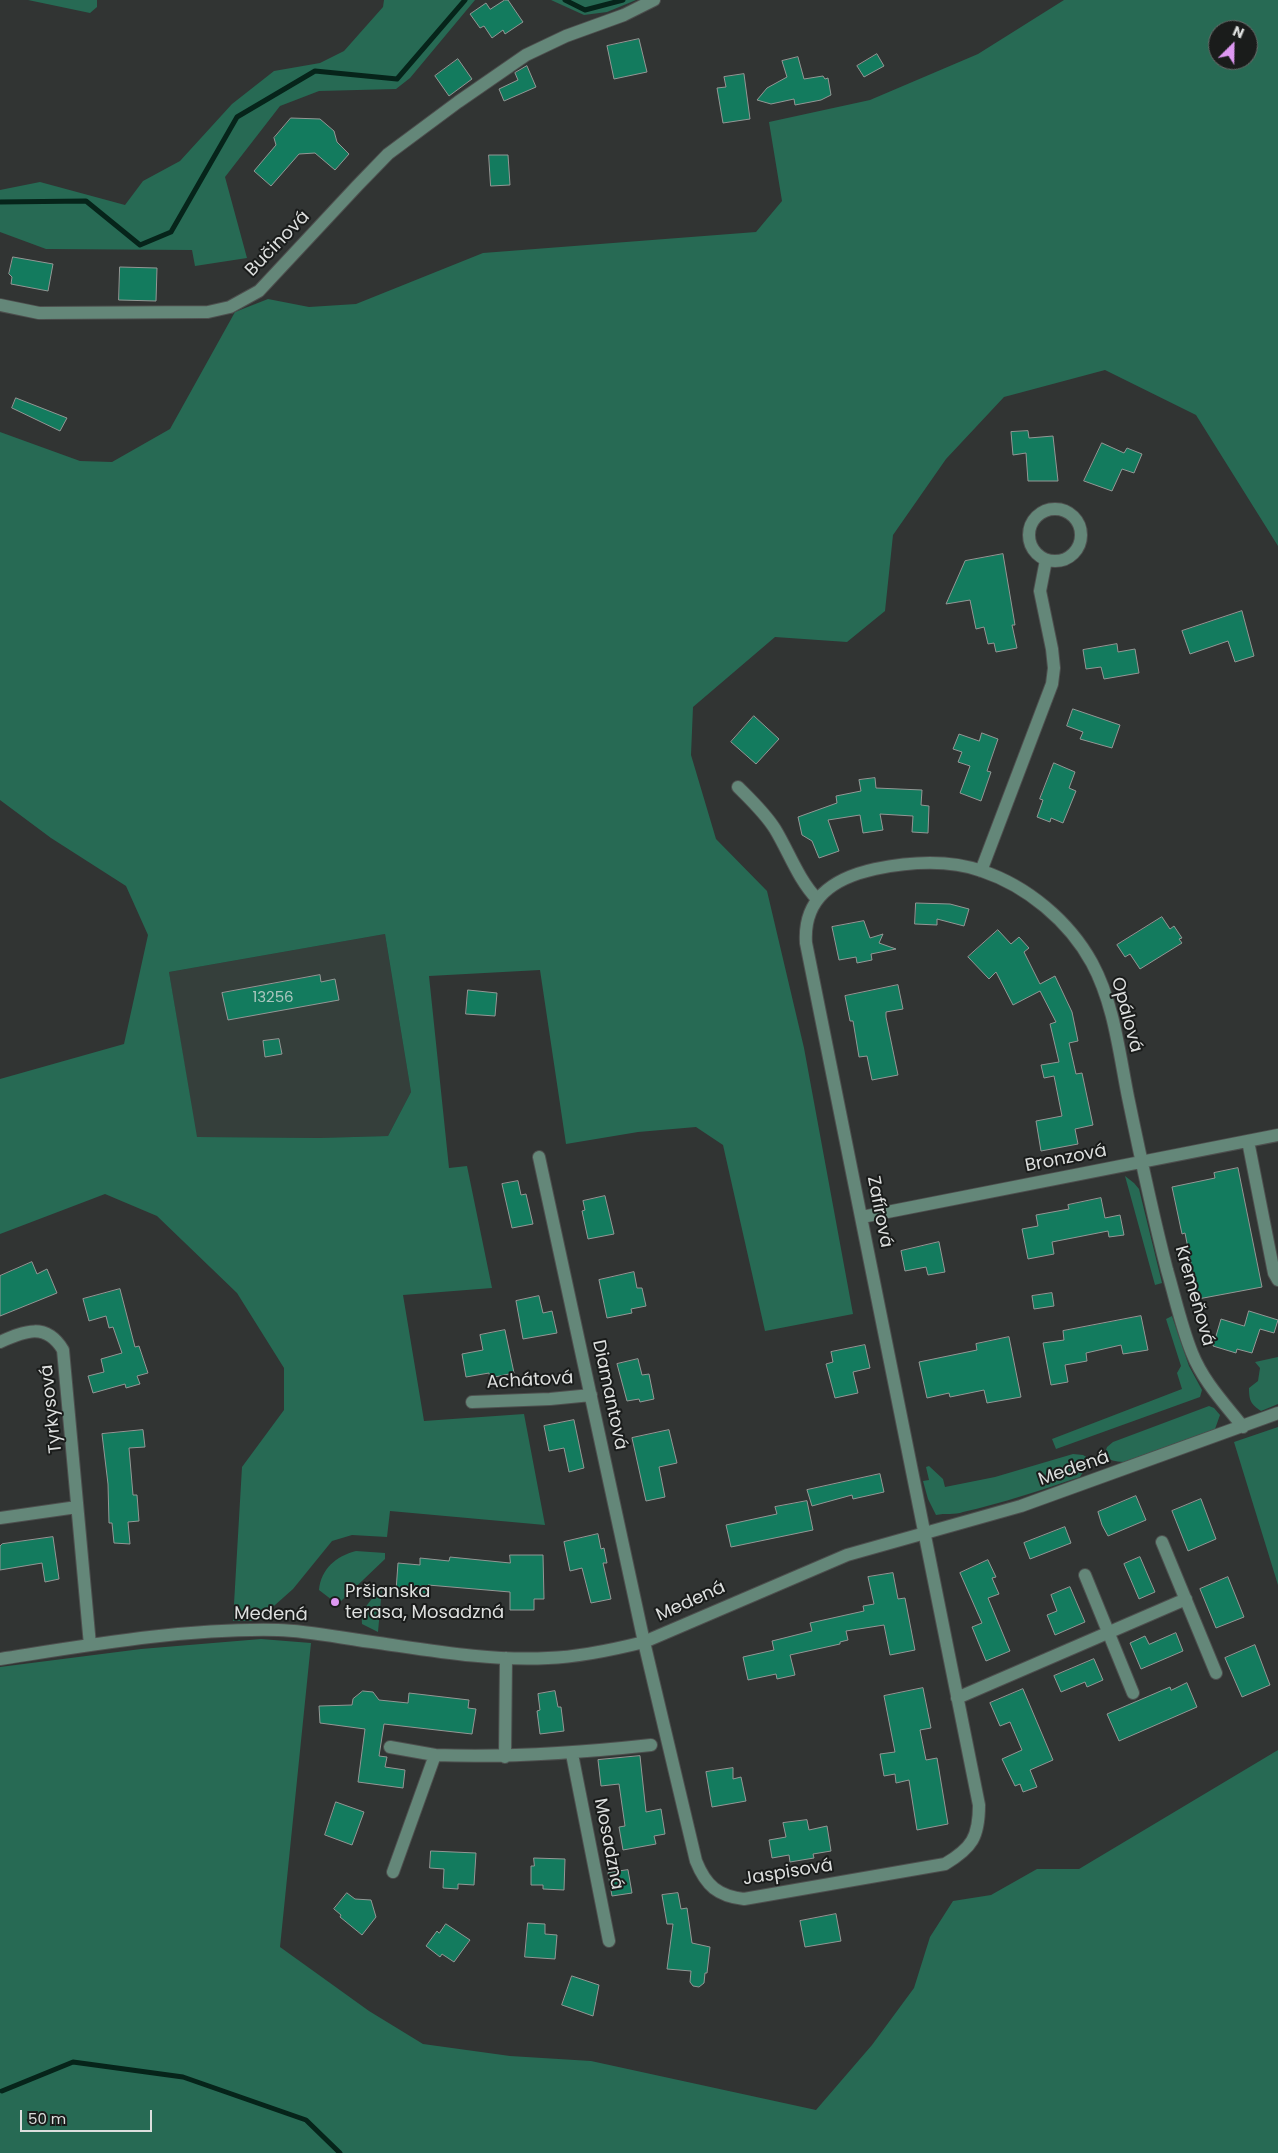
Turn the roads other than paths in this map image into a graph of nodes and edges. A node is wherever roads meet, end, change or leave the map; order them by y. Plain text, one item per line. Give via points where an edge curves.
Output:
1 (654, 0) edge
2 (0, 305) edge
3 (1046, 560) junction
4 (738, 787) dead end
5 (890, 866) joint
6 (981, 871) junction
7 (817, 899) junction
8 (1278, 1135) edge
9 (1248, 1141) junction
10 (539, 1157) dead end
11 (1141, 1161) junction
12 (862, 1217) junction
13 (1278, 1280) edge
14 (0, 1342) edge
15 (591, 1395) junction
16 (472, 1402) dead end
17 (1278, 1413) edge
18 (1243, 1427) junction
19 (77, 1507) junction
20 (0, 1518) edge
21 (924, 1533) junction
22 (1162, 1542) dead end
23 (1085, 1575) dead end
24 (1186, 1599) junction
25 (1108, 1631) junction
26 (644, 1642) junction
27 (90, 1645) junction
28 (506, 1658) junction
29 (0, 1659) edge
30 (1216, 1674) dead end
31 (1133, 1693) dead end
32 (956, 1698) junction
33 (651, 1745) dead end
34 (390, 1746) dead end
35 (572, 1754) junction
36 (435, 1755) junction
37 (505, 1757) junction
38 (393, 1872) dead end
39 (609, 1941) dead end

1 - 2 street, Bučinová via 526,55 458,102 388,154 259,291 230,307 208,312 39,312
3 - 3 street via 1063,560 1080,544 1077,521 1064,511 1046,511 1033,523 1030,540 1033,548
3 - 6 street via 1040,591 1052,649 1052,684
4 - 7 street via 774,828 800,877
5 - 6 street, Opálová via 932,864
5 - 7 street, Zafírová via 839,882
6 - 11 street, Opálová via 1018,888 1052,913 1092,963 1108,1002
7 - 12 street, Zafírová via 808,915 806,943
8 - 9 street, Bronzová
9 - 11 street, Bronzová
9 - 13 street
10 - 15 street, Diamantová
11 - 12 street, Bronzová
11 - 18 street, Kremeňová via 1191,1352 1210,1385
12 - 21 street, Zafírová
14 - 19 street, Tyrkysová via 31,1330 50,1336 63,1350
15 - 16 street, Achátová
15 - 26 street, Diamantová
17 - 18 street, Medená
18 - 21 street, Medená via 1021,1506
19 - 20 street
19 - 27 street, Tyrkysová
21 - 26 street, Medená via 847,1555
21 - 32 street, Jaspisová
22 - 24 street
23 - 25 street
24 - 25 street
24 - 30 street
25 - 31 street
25 - 32 street
26 - 28 street, Medená via 581,1655
26 - 32 street, Jaspisová via 696,1861 711,1886 726,1897 744,1899 944,1864 962,1854 973,1841 979,1825 979,1805
27 - 28 street, Medená via 199,1633 279,1630
27 - 29 street, Medená
28 - 37 street
33 - 35 street
34 - 36 street
35 - 37 street
35 - 39 street, Mosadzná
36 - 37 street
36 - 38 street

